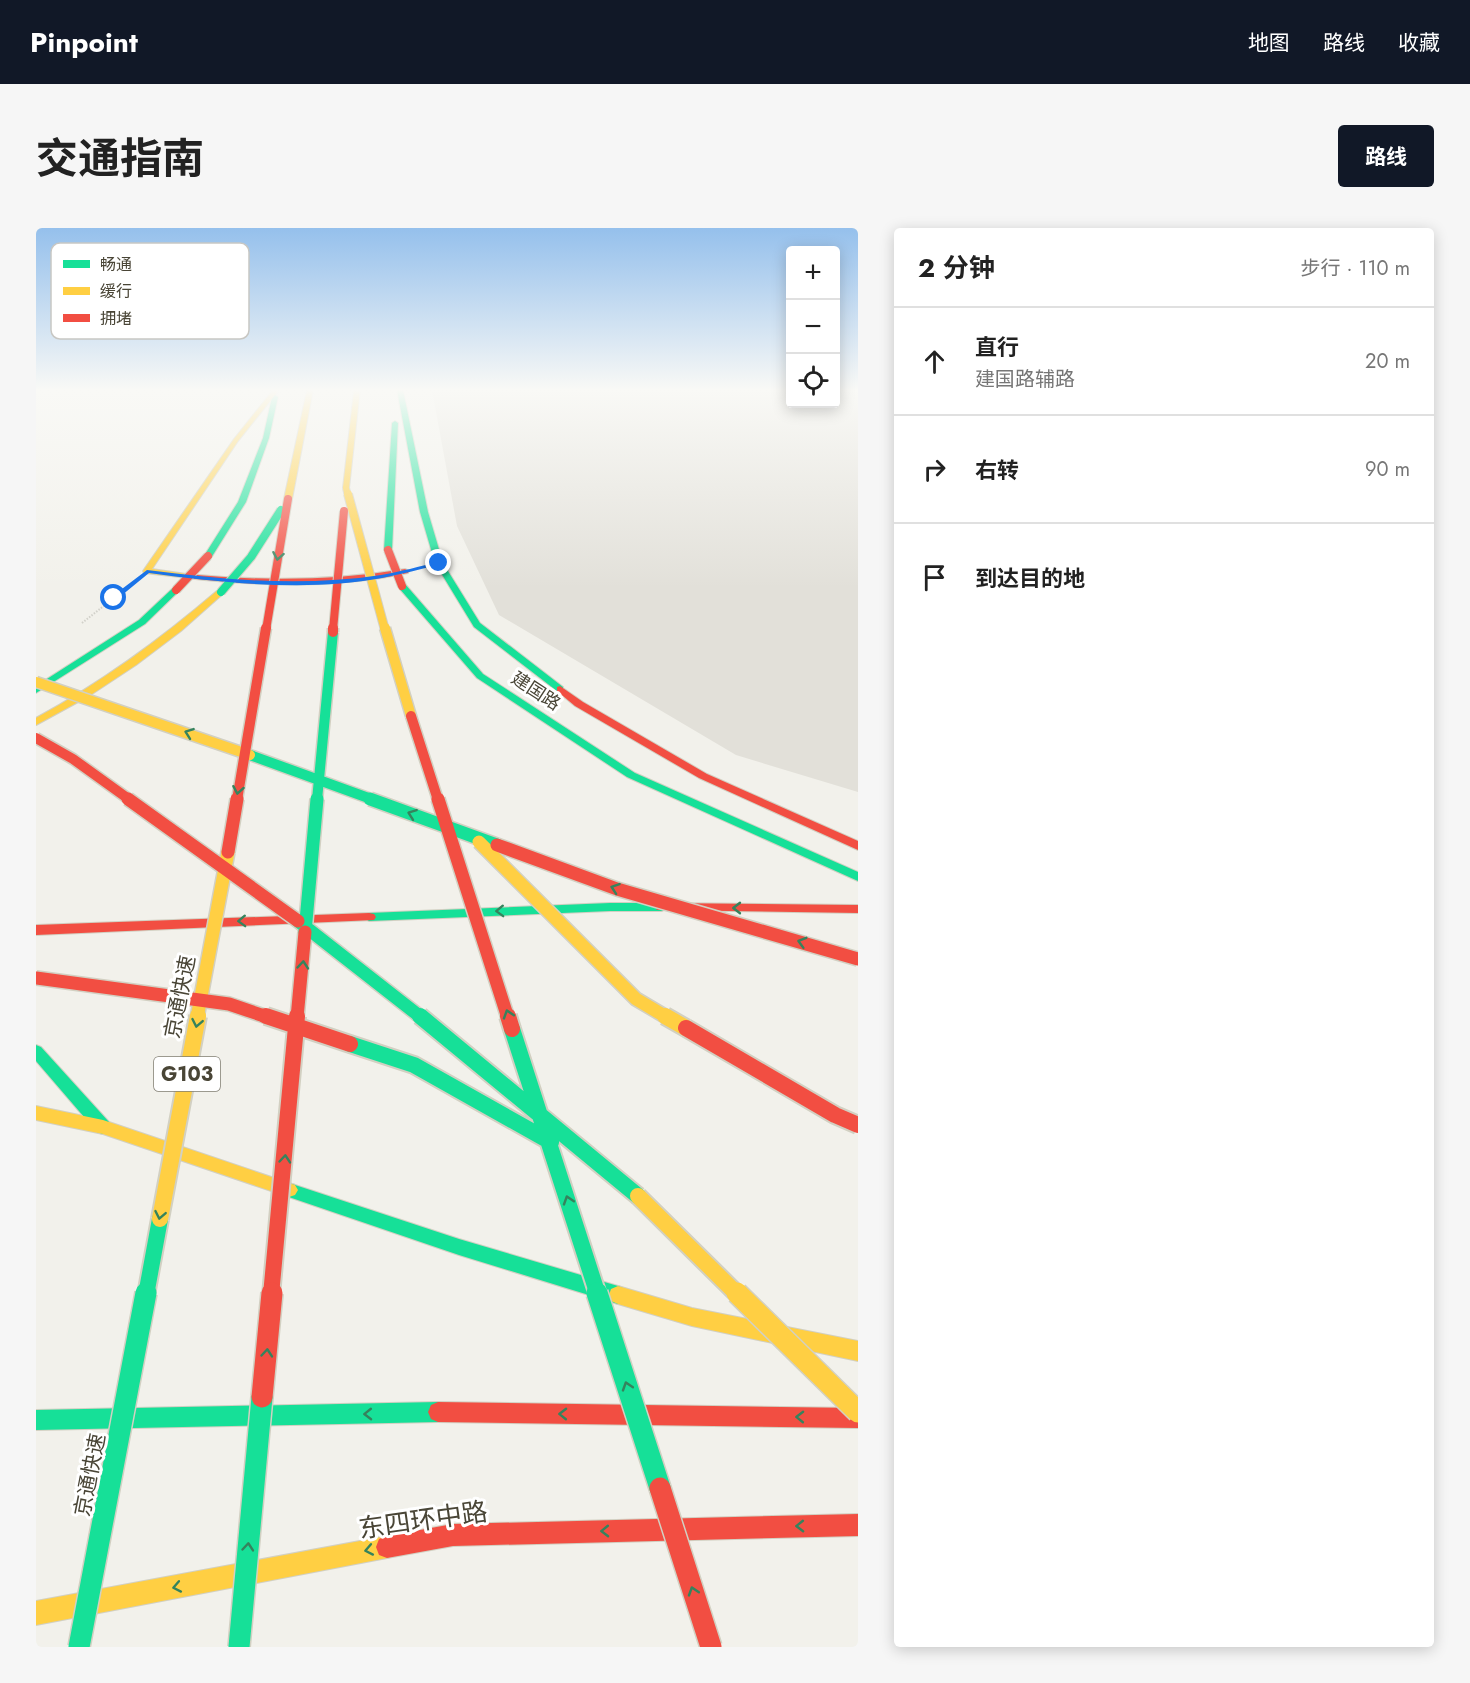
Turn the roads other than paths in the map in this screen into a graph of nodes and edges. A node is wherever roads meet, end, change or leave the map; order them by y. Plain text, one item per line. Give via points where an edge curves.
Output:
1 (225, 456) edge
2 (259, 456) edge
3 (297, 456) edge
4 (350, 456) edge
5 (394, 456) edge
6 (412, 456) edge
7 (346, 488) junction
8 (288, 499) junction
9 (427, 566) junction
10 (36, 682) edge
11 (36, 690) edge
12 (36, 722) edge
13 (416, 728) junction
14 (36, 738) edge
15 (449, 787) dead end
16 (466, 817) dead end
17 (858, 846) edge
18 (858, 878) edge
19 (858, 909) edge
20 (36, 930) edge
21 (858, 959) edge
22 (36, 978) edge
23 (36, 1051) edge
24 (36, 1113) edge
25 (858, 1125) edge
26 (103, 1127) junction
27 (626, 1184) junction
28 (858, 1351) edge
29 (858, 1412) edge
30 (858, 1418) edge
31 (36, 1420) edge
32 (858, 1525) edge
33 (36, 1613) edge
34 (79, 1647) edge
35 (239, 1647) edge
36 (711, 1647) edge

1 - 9 main road via 147,571 215,580 303,583 381,577
2 - 11 main road, bridge via 242,502 208,556 176,590 142,622
3 - 8 main road, 京通快速 / G103
4 - 7 main road
5 - 18 main road, 建国路, bridge via 388,550 402,586 480,676 631,775
6 - 9 main road via 424,512
7 - 13 main road, bridge
35 -> 7 main road, bridge
8 - 12 main road, bridge via 251,557 186,624 75,703
8 -> 34 main road, 京通快速 / G103, bridge via 207,972
9 - 17 main road via 477,625 579,704 703,776
21 -> 10 main road, bridge via 617,889 172,727
13 - 15 main road, bridge
36 -> 13 main road, bridge
14 - 27 main road, bridge via 73,759 328,942
16 - 25 main road, bridge via 482,847 636,999
19 -> 20 main road via 610,907
22 - 27 main road, bridge via 229,1004 414,1065
23 - 26 main road
24 - 26 main road
26 - 28 main road via 459,1247 692,1317
27 - 29 main road, bridge
30 -> 31 main road via 447,1412
32 -> 33 main road, 东四环中路 via 453,1534

